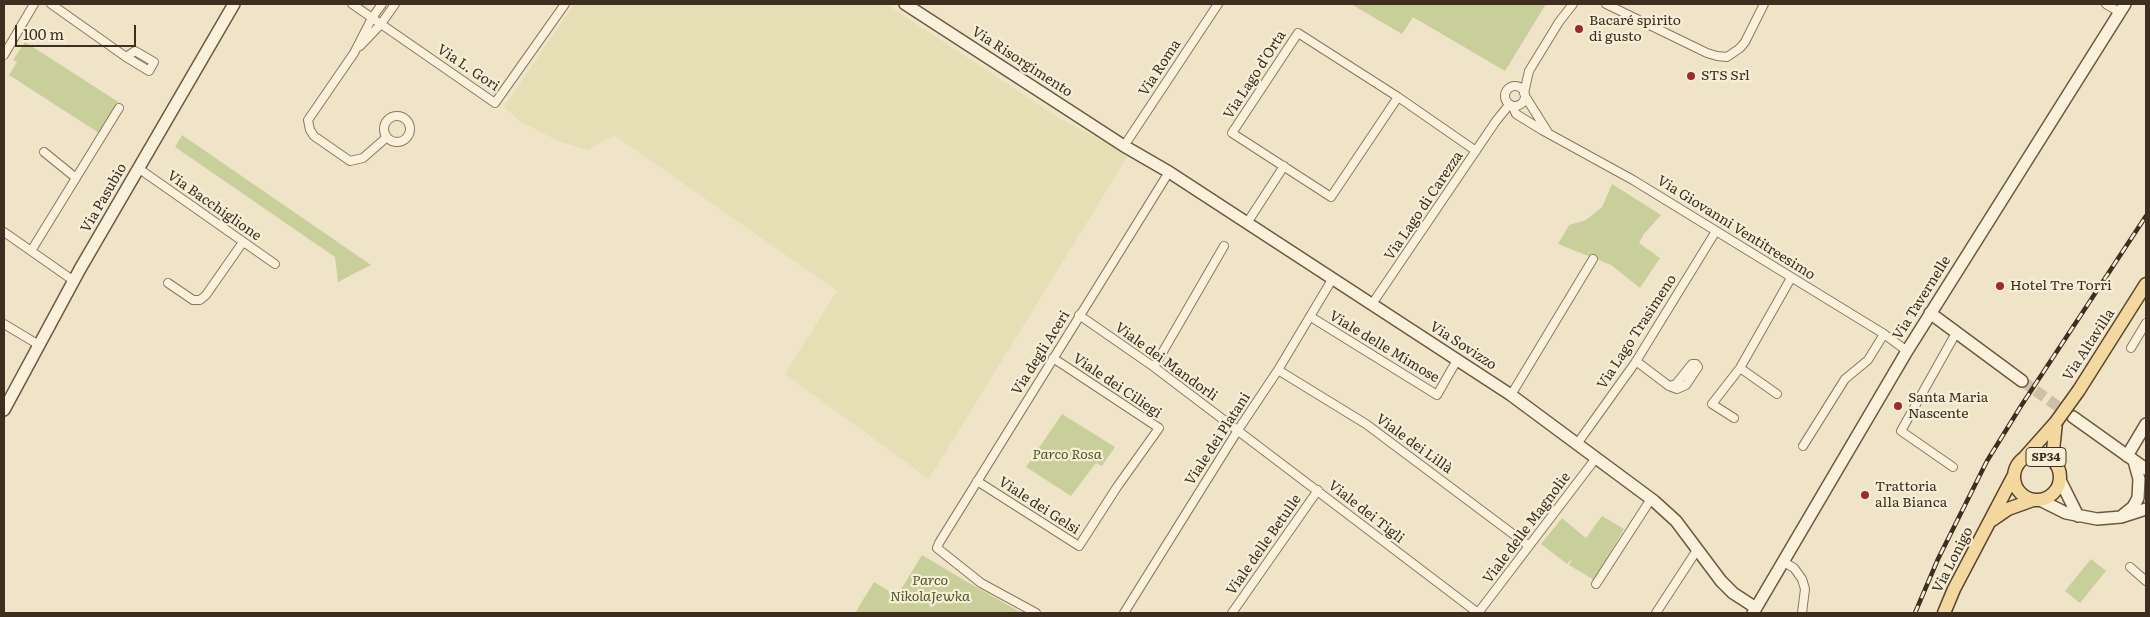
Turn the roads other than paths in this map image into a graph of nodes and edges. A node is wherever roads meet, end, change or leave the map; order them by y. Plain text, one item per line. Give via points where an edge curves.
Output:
1 (34, 4) edge
2 (51, 4) edge
3 (234, 4) edge
4 (352, 4) edge
5 (382, 4) edge
6 (395, 4) edge
7 (564, 4) edge
8 (904, 4) edge
9 (1218, 4) edge
10 (1572, 4) edge
11 (1606, 4) edge
12 (1764, 4) edge
13 (2106, 4) edge
14 (2122, 8) edge
15 (372, 18) junction
16 (381, 24) junction
17 (354, 53) junction
18 (4, 55) edge
19 (126, 57) dead end
20 (1529, 71) junction
21 (1513, 86) junction
22 (1525, 95) junction
23 (1398, 97) junction
24 (1509, 104) junction
25 (119, 108) dead end
26 (1548, 133) junction
27 (387, 137) dead end
28 (1124, 146) junction
29 (1476, 151) junction
30 (44, 152) dead end
31 (1284, 166) junction
32 (138, 168) junction
33 (1169, 172) junction
34 (76, 178) junction
35 (1248, 223) junction
36 (1716, 231) junction
37 (4, 232) edge
38 (243, 242) junction
39 (1224, 246) dead end
40 (31, 251) junction
41 (1593, 259) dead end
42 (275, 264) dead end
43 (1333, 278) junction
44 (1792, 278) junction
45 (74, 281) junction
46 (168, 283) dead end
47 (2146, 284) edge
48 (1372, 304) junction
49 (1930, 313) junction
50 (1079, 315) junction
51 (1310, 317) junction
52 (2146, 323) edge
53 (4, 324) edge
54 (1956, 333) junction
55 (1884, 334) junction
56 (39, 345) junction
57 (2131, 348) dead end
58 (1907, 351) junction
59 (1053, 358) junction
60 (1457, 360) junction
61 (1636, 361) junction
62 (1154, 367) junction
63 (1740, 368) junction
64 (1278, 370) junction
65 (2022, 381) tunnel mouth
66 (1669, 386) dead end
67 (1777, 394) dead end
68 (1511, 395) junction
69 (4, 410) edge
70 (2073, 417) tunnel mouth
71 (1734, 418) dead end
72 (2056, 422) junction
73 (2146, 424) edge
74 (1238, 430) junction
75 (1576, 444) junction
76 (1803, 446) dead end
77 (1596, 458) junction
78 (2131, 459) junction
79 (2022, 460) junction
80 (2052, 460) junction
81 (1953, 467) dead end
82 (2146, 469) edge
83 (2014, 475) junction
84 (2060, 480) junction
85 (2146, 480) edge
86 (977, 481) junction
87 (1117, 487) joint
88 (1318, 490) junction
89 (1651, 499) junction
90 (2037, 500) junction
91 (2146, 509) edge
92 (2078, 516) junction
93 (2121, 517) junction
94 (1990, 521) junction
95 (1529, 546) junction
96 (1697, 550) junction
97 (1784, 562) junction
98 (2130, 567) dead end
99 (2146, 581) edge
100 (1596, 584) dead end
101 (1754, 611) edge
102 (1036, 613) edge
103 (1124, 613) edge
104 (1232, 613) edge
105 (1478, 613) edge
106 (1656, 613) edge
107 (1802, 613) edge
108 (1944, 613) edge

1 - 18 street
2 - 19 street
3 - 32 street, Via Pasubio
4 - 15 street, Via L. Gori
5 - 15 street
6 - 16 street
7 - 16 street, Via L. Gori via 495,103
8 - 28 street, Via Risorgimento
9 - 28 street, Via Roma
10 - 20 street
11 - 12 street via 1707,53 1727,56 1745,42
13 - 14 street
14 - 49 street, Via Tavernelle
15 - 16 street, Via L. Gori
15 - 17 street
16 - 17 street
17 - 27 street via 308,120 310,130 350,161 363,158
20 - 21 street
20 - 22 street
21 - 22 street via 1520,87
21 - 24 street via 1506,90
22 - 24 street via 1523,103
22 - 26 street, Via Giovanni Ventitreesimo
23 - 29 street, Via Lago d'Orta
23 - 31 street, Via Lago d'Orta via 1331,197
23 - 31 street, Via Lago d'Orta via 1298,33 1232,133
24 - 26 street, Via Giovanni Ventitreesimo via 1516,114
24 - 29 street, Via Lago di Carezza
25 - 34 street
26 - 36 street, Via Giovanni Ventitreesimo
28 - 33 street, Via Sovizzo
29 - 48 street, Via Lago di Carezza
30 - 34 street
31 - 35 street
32 - 38 street, Via Bacchiglione
32 - 45 street, Via Pasubio
33 - 35 street, Via Sovizzo
33 - 50 street, Via degli Aceri
34 - 40 street
35 - 43 street, Via Sovizzo
36 - 44 street, Via Giovanni Ventitreesimo
36 - 61 street, Via Lago Trasimeno
37 - 40 street
38 - 42 street, Via Bacchiglione
38 - 46 street via 200,300 193,300
39 - 62 street
40 - 45 street
41 - 68 street
43 - 48 street, Via Sovizzo
43 - 51 street, Viale dei Platani
44 - 55 street, Via Giovanni Ventitreesimo
44 - 63 street
45 - 56 street, Via Pasubio
47 - 72 main road, Via Altavilla / SP34, bridge
48 - 60 street, Via Sovizzo
49 - 54 street
49 - 58 street, Via Tavernelle
50 - 59 street, Via degli Aceri
50 - 62 street, Viale dei Mandorli
51 - 60 street, Viale delle Mimose via 1436,395
51 - 64 street, Viale dei Platani
52 - 57 street
53 - 56 street
54 - 65 street
54 - 81 street via 1901,432
55 - 58 street, Via Giovanni Ventitreesimo
55 - 76 street via 1868,360 1845,379
56 - 69 street, Via Pasubio
58 - 97 street, Via Tavernelle
59 - 86 street, Via degli Aceri
59 - 87 street, Viale dei Ciliegi via 1159,428
60 - 68 street, Via Sovizzo
61 - 66 street
61 - 75 street, Via Lago Trasimeno
62 - 74 street, Viale dei Mandorli
63 - 67 street
63 - 71 street via 1712,404
64 - 74 street, Viale dei Platani
64 - 95 street, Viale dei Lillà via 1366,424
68 - 75 street, Via Sovizzo
70 - 78 street
72 - 79 main road, Via Altavilla / SP34
72 - 80 main road, Via Altavilla / SP34
73 - 78 street
74 - 88 street, Viale dei Tigli
74 - 103 street, Viale dei Platani
75 - 77 street, Via Sovizzo
77 - 89 street, Via Sovizzo
77 - 95 street, Viale delle Magnolie
78 - 82 street
78 - 85 street
78 - 93 street via 2139,479 2138,498
79 - 80 main road, SP34 via 2036,454
79 - 83 main road, SP34
80 - 84 main road, SP34
83 - 90 main road, SP34 via 2019,491
83 - 94 main road, Via Lonigo / SP34
84 - 90 main road, SP34 via 2051,495
84 - 92 street
86 - 87 street, Viale dei Gelsi via 1079,546
86 - 102 street, Via degli Aceri via 937,548 981,583
88 - 104 street, Viale delle Betulle
88 - 105 street, Viale dei Tigli
89 - 96 street, Via Sovizzo via 1676,522
89 - 100 street
90 - 92 street
90 - 94 main road, Via Lonigo / SP34 via 2008,509
91 - 93 street
92 - 93 street via 2097,519
94 - 108 main road, Via Lonigo / SP34
95 - 105 street, Viale delle Magnolie
96 - 101 street, Via Sovizzo via 1733,593
96 - 106 street
97 - 101 street, Via Tavernelle
97 - 107 street via 1794,568 1802,579 1805,589
98 - 99 street

